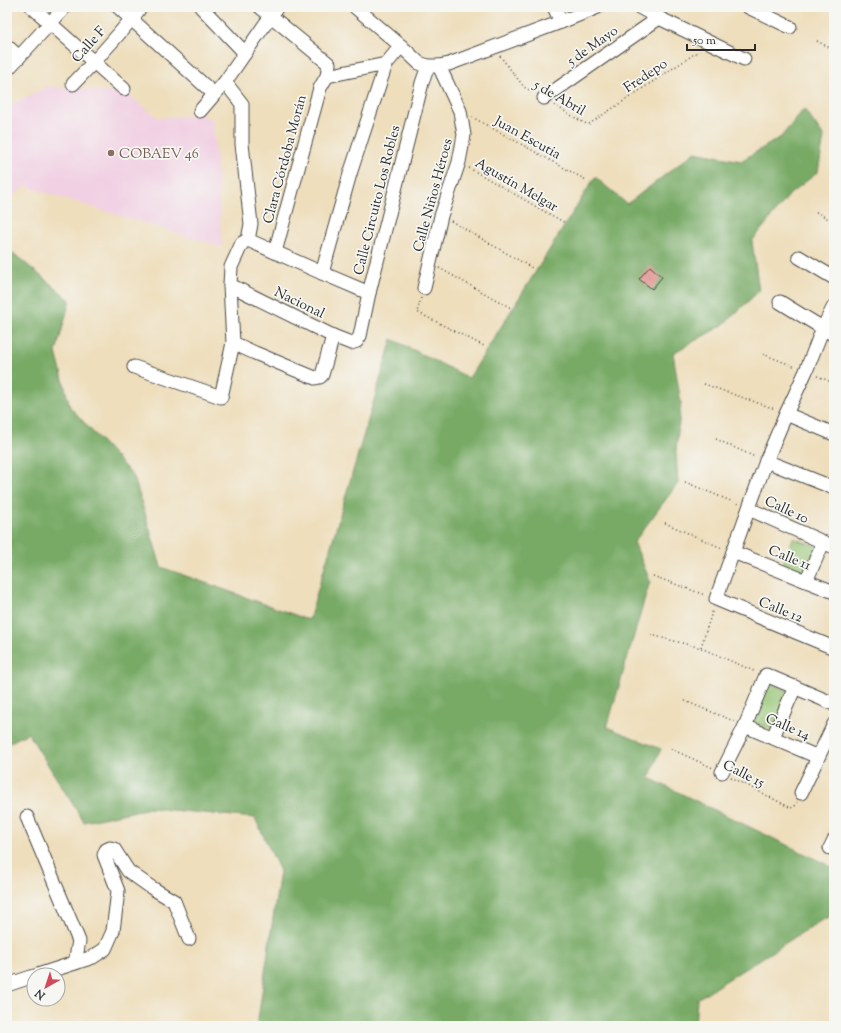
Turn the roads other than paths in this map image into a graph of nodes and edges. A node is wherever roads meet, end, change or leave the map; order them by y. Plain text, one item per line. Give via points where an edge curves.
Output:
1 (32, 7) edge
2 (65, 7) edge
3 (118, 7) edge
4 (141, 7) edge
5 (201, 7) edge
6 (260, 7) edge
7 (356, 7) edge
8 (554, 7) edge
9 (598, 7) edge
10 (639, 7) edge
11 (748, 7) edge
12 (274, 12) edge
13 (659, 18) junction
14 (132, 19) junction
15 (561, 22) junction
16 (50, 23) junction
17 (790, 27) dead end
18 (7, 46) edge
19 (401, 46) junction
20 (245, 53) junction
21 (19, 57) junction
22 (744, 59) dead end
23 (94, 62) junction
24 (386, 64) junction
25 (433, 66) junction
26 (7, 70) edge
27 (327, 76) junction
28 (225, 82) junction
29 (74, 84) dead end
30 (124, 89) dead end
31 (214, 94) junction
32 (544, 98) road end
33 (200, 111) dead end
34 (248, 240) junction
35 (275, 252) junction
36 (799, 257) dead end
37 (322, 273) junction
38 (834, 278) edge
39 (230, 286) junction
40 (424, 288) road end
41 (369, 293) junction
42 (780, 302) dead end
43 (834, 306) edge
44 (829, 331) edge
45 (333, 336) junction
46 (357, 341) joint
47 (233, 343) junction
48 (134, 367) dead end
49 (786, 414) junction
50 (834, 434) edge
51 (766, 461) junction
52 (834, 488) edge
53 (749, 509) junction
54 (828, 545) edge
55 (733, 552) junction
56 (806, 581) junction
57 (834, 592) edge
58 (834, 648) edge
59 (795, 687) junction
60 (834, 704) edge
61 (834, 724) edge
62 (745, 726) junction
63 (773, 737) junction
64 (818, 757) junction
65 (722, 772) road end
66 (801, 793) road end
67 (27, 816) dead end
68 (189, 939) dead end
69 (75, 963) junction
70 (63, 967) edge
71 (26, 979) edge
72 (7, 985) edge

1 - 16 street
2 - 16 street
3 - 14 street
4 - 14 street, Calle F
5 - 20 street
6 - 12 street
7 - 19 street
8 - 15 street
9 - 15 street
10 - 13 street
11 - 17 street
12 - 20 street
12 - 27 street via 329,64
13 - 22 street
13 - 32 street, 5 de Mayo
14 - 23 street, Calle F
14 - 31 street
15 - 25 street via 449,64
16 - 21 street
16 - 23 street
18 - 21 street
19 - 24 street
19 - 25 street via 419,63
20 - 28 street
21 - 26 street
23 - 29 street, Calle F
23 - 30 street
24 - 27 street
24 - 37 street via 350,174
25 - 40 street, Calle Niños Héroes via 460,111 464,135
25 - 41 street, Calle Circuito Los Robles via 422,83
27 - 35 street, Clara Córdoba Morán via 320,88
28 - 31 street
28 - 34 street via 242,104 242,144 251,224
31 - 33 street
34 - 35 street
34 - 39 street via 242,243 231,268
35 - 37 street
36 - 38 street
37 - 41 street
39 - 45 street, Nacional
39 - 47 street
41 - 46 street, Calle Circuito Los Robles
42 - 44 street
43 - 44 street
44 - 49 street via 806,371
45 - 46 street, Nacional via 351,344
45 - 47 street via 322,375 315,378
47 - 48 street via 221,397
49 - 50 street
49 - 51 street
51 - 52 street
51 - 53 street
53 - 54 street, Calle 10
53 - 55 street
54 - 56 street
55 - 56 street, Calle 11
55 - 58 street, Calle 12 via 716,599
56 - 57 street, Calle 11
59 - 60 street
59 - 62 street via 766,675
59 - 63 street
61 - 64 street
62 - 63 street, Calle 14
62 - 65 street
63 - 64 street, Calle 14
64 - 66 street
67 - 69 street via 79,941
68 - 69 street via 174,901 128,871 114,849 110,848 104,854 118,891 113,931 105,949 93,957
69 - 70 street
71 - 72 street

